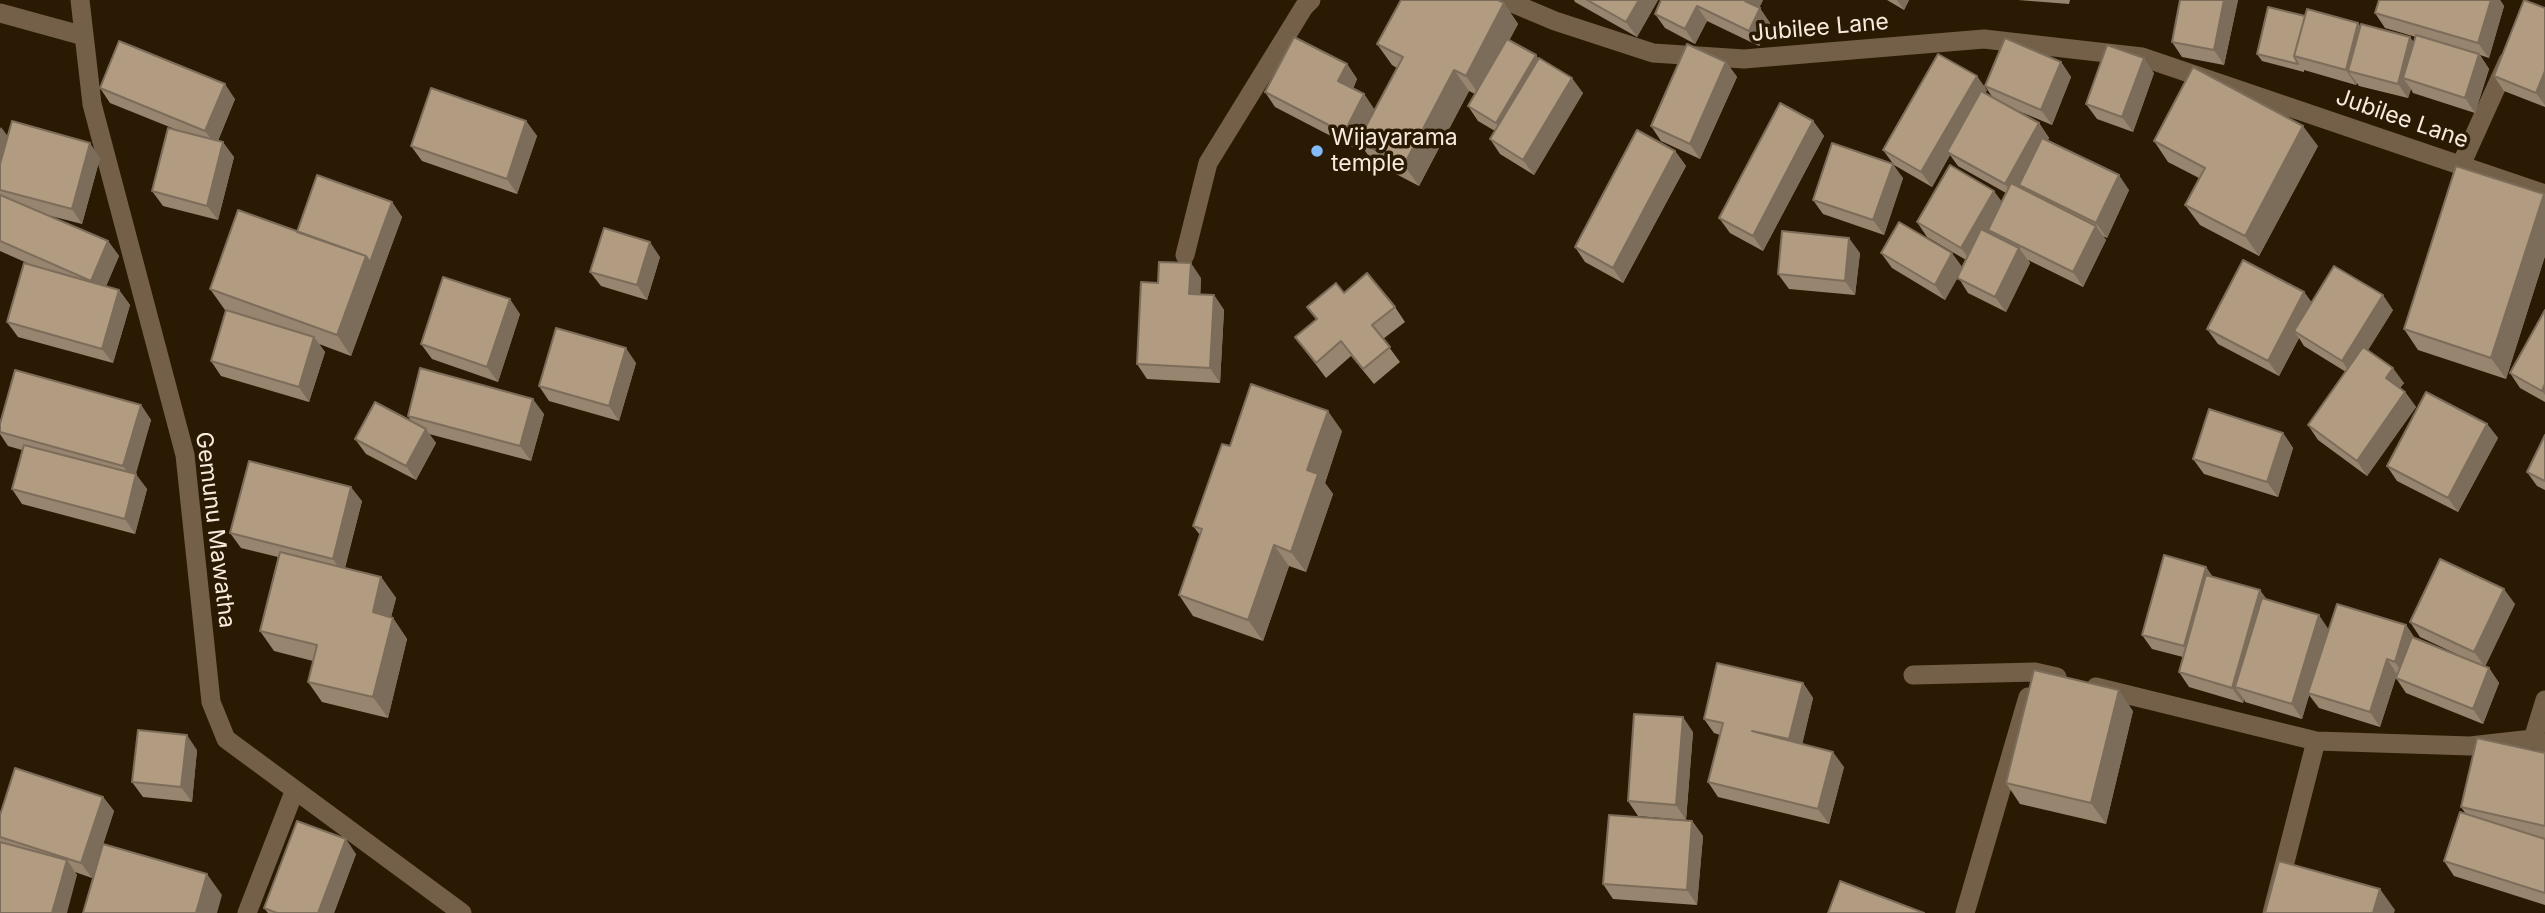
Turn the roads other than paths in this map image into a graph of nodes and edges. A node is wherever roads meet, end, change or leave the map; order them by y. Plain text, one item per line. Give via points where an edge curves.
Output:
1 (80, 0) edge
2 (1311, 0) edge
3 (1505, 0) edge
4 (0, 13) edge
5 (84, 36) junction
6 (2514, 43) edge
7 (2461, 165) junction
8 (2545, 194) edge
9 (1185, 255) dead end
10 (2035, 672) junction
11 (1913, 675) dead end
12 (2545, 700) edge
13 (2316, 741) junction
14 (2539, 741) edge
15 (294, 792) junction
16 (247, 913) edge
17 (462, 913) edge
18 (1965, 913) edge
19 (2272, 913) edge

1 - 5 street, Gemunu Mawatha
2 - 9 street via 1208,163
3 - 7 street, Jubilee Lane via 1653,54 1744,59 1984,38 2142,57
4 - 5 street
5 - 15 street, Gemunu Mawatha via 92,104 185,454 211,702 226,739
6 - 7 street
7 - 8 street, Jubilee Lane
10 - 11 street
10 - 13 street
10 - 18 street
12 - 14 street
13 - 14 street via 2470,746
13 - 19 street
15 - 16 street
15 - 17 street, Gemunu Mawatha

